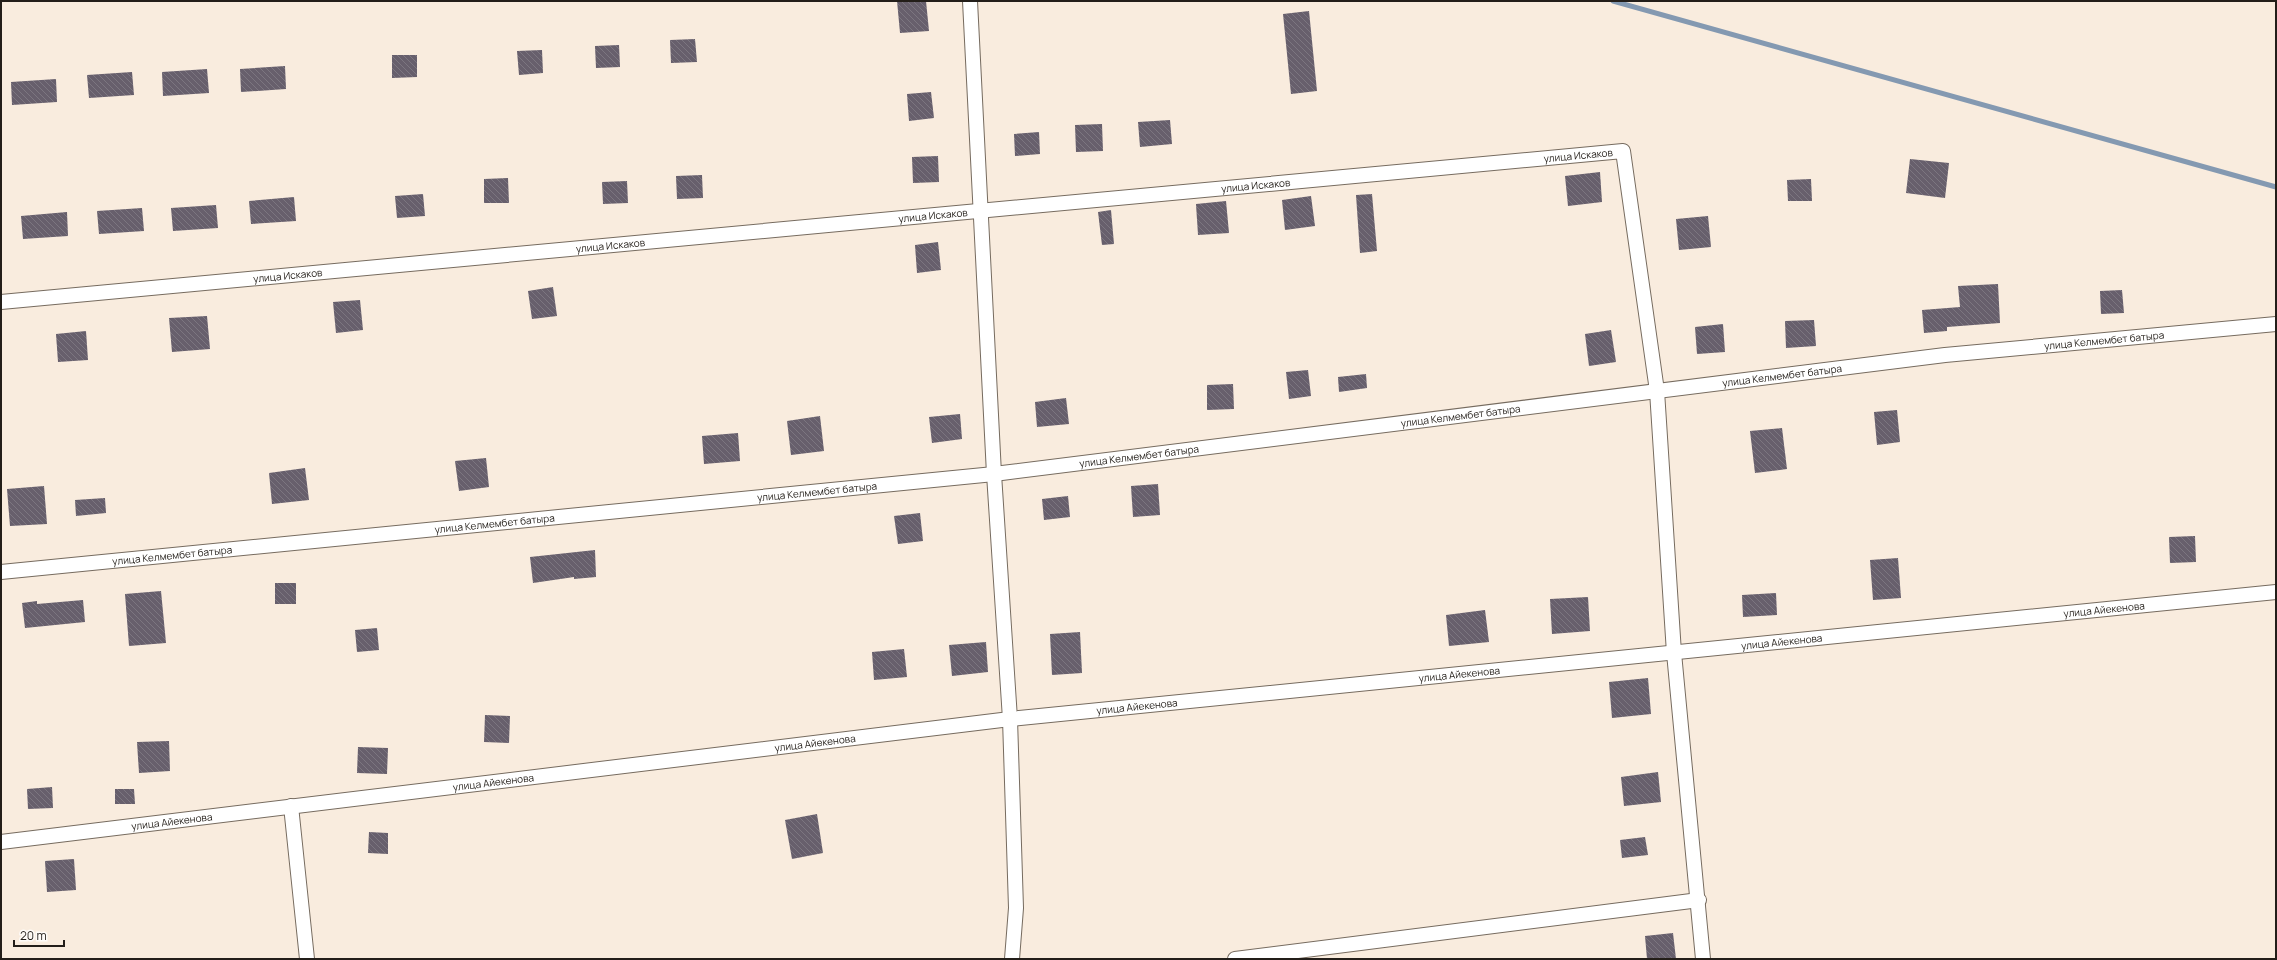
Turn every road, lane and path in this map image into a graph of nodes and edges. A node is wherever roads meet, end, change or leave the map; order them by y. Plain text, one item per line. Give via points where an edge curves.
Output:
1 (970, 1) edge
2 (980, 209) junction
3 (1, 302) edge
4 (2276, 324) edge
5 (1657, 391) junction
6 (994, 474) junction
7 (1, 572) edge
8 (2276, 592) edge
9 (1674, 653) junction
10 (1010, 719) junction
11 (292, 806) junction
12 (1, 842) edge
13 (1699, 900) junction
14 (307, 959) edge
15 (1012, 959) edge
16 (1235, 959) edge
17 (1704, 959) edge

1 - 2 street
2 - 3 street, улица Искаков
2 - 5 street, улица Искаков via 1623,151
2 - 6 street
4 - 5 street, улица Келмембет батыра via 1945,355
5 - 6 street, улица Келмембет батыра
5 - 9 street
6 - 7 street, улица Келмембет батыра
6 - 10 street
8 - 9 street, улица Айекенова
9 - 10 street, улица Айекенова
9 - 13 street
10 - 11 street, улица Айекенова
10 - 15 street via 1016,908
11 - 12 street, улица Айекенова
11 - 14 street
13 - 16 street
13 - 17 street

